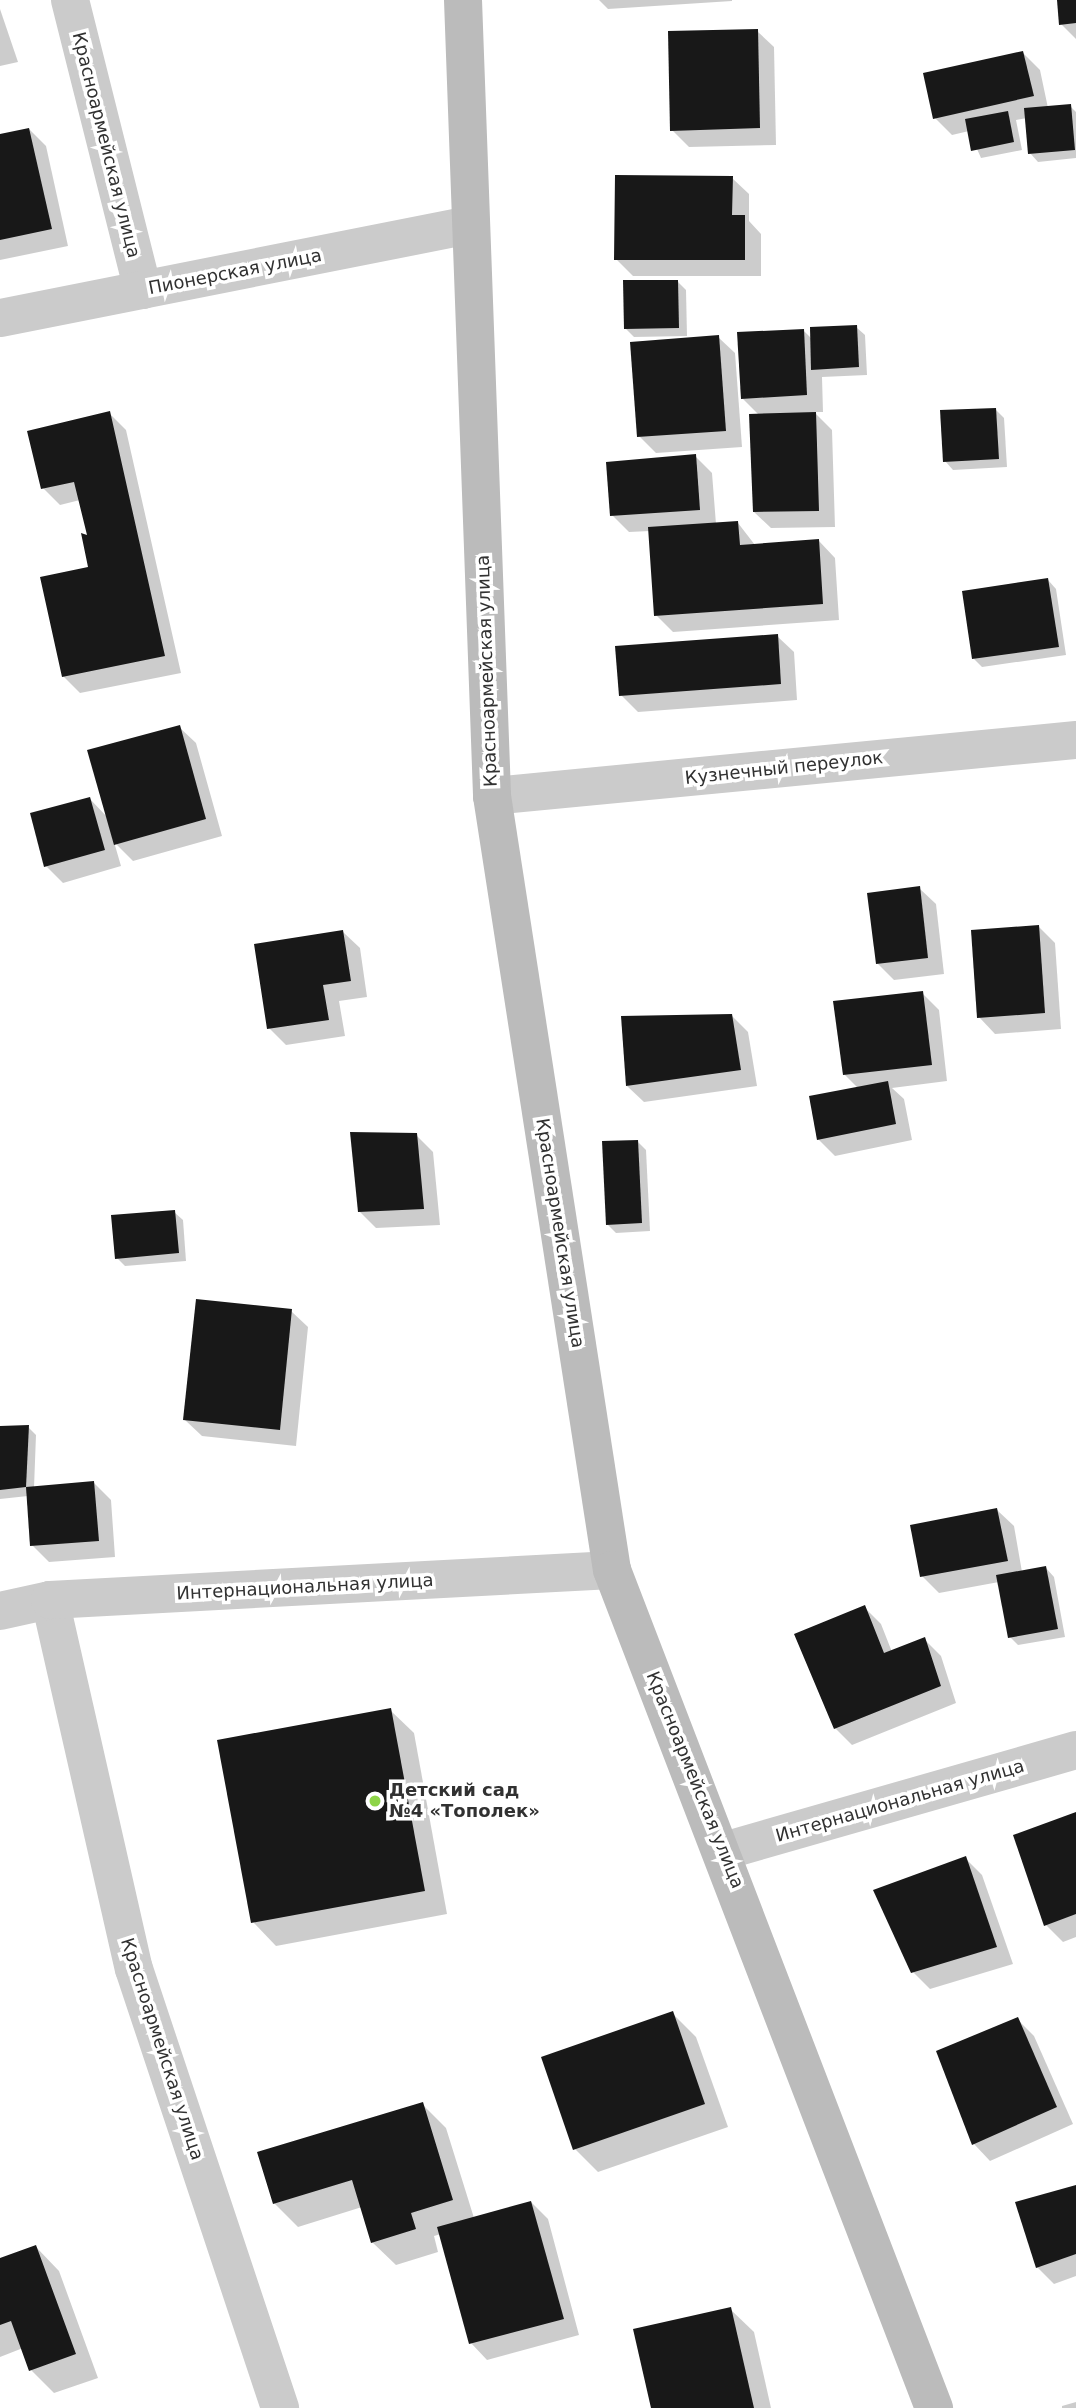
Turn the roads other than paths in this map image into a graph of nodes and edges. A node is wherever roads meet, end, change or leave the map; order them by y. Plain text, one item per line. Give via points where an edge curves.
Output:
1 (69, 0) edge
2 (463, 0) edge
3 (469, 225) junction
4 (143, 290) junction
5 (0, 318) edge
6 (1076, 740) edge
7 (492, 796) junction
8 (612, 1570) junction
9 (50, 1601) junction
10 (0, 1611) edge
11 (1076, 1750) edge
12 (724, 1851) junction
13 (280, 2408) edge
14 (934, 2408) edge

1 - 4 street, Красноармейская улица
2 - 3 main road, Красноармейская улица
3 - 4 street, Пионерская улица
3 - 7 main road, Красноармейская улица
4 - 5 street, Пионерская улица
6 - 7 street, Кузнечный переулок
7 - 8 main road, Красноармейская улица
8 - 9 street, Интернациональная улица
8 - 12 main road, Красноармейская улица
9 - 10 street, Интернациональная улица
9 - 13 street, Красноармейская улица via 134,1969
11 - 12 street, Интернациональная улица
12 - 14 main road, Красноармейская улица

